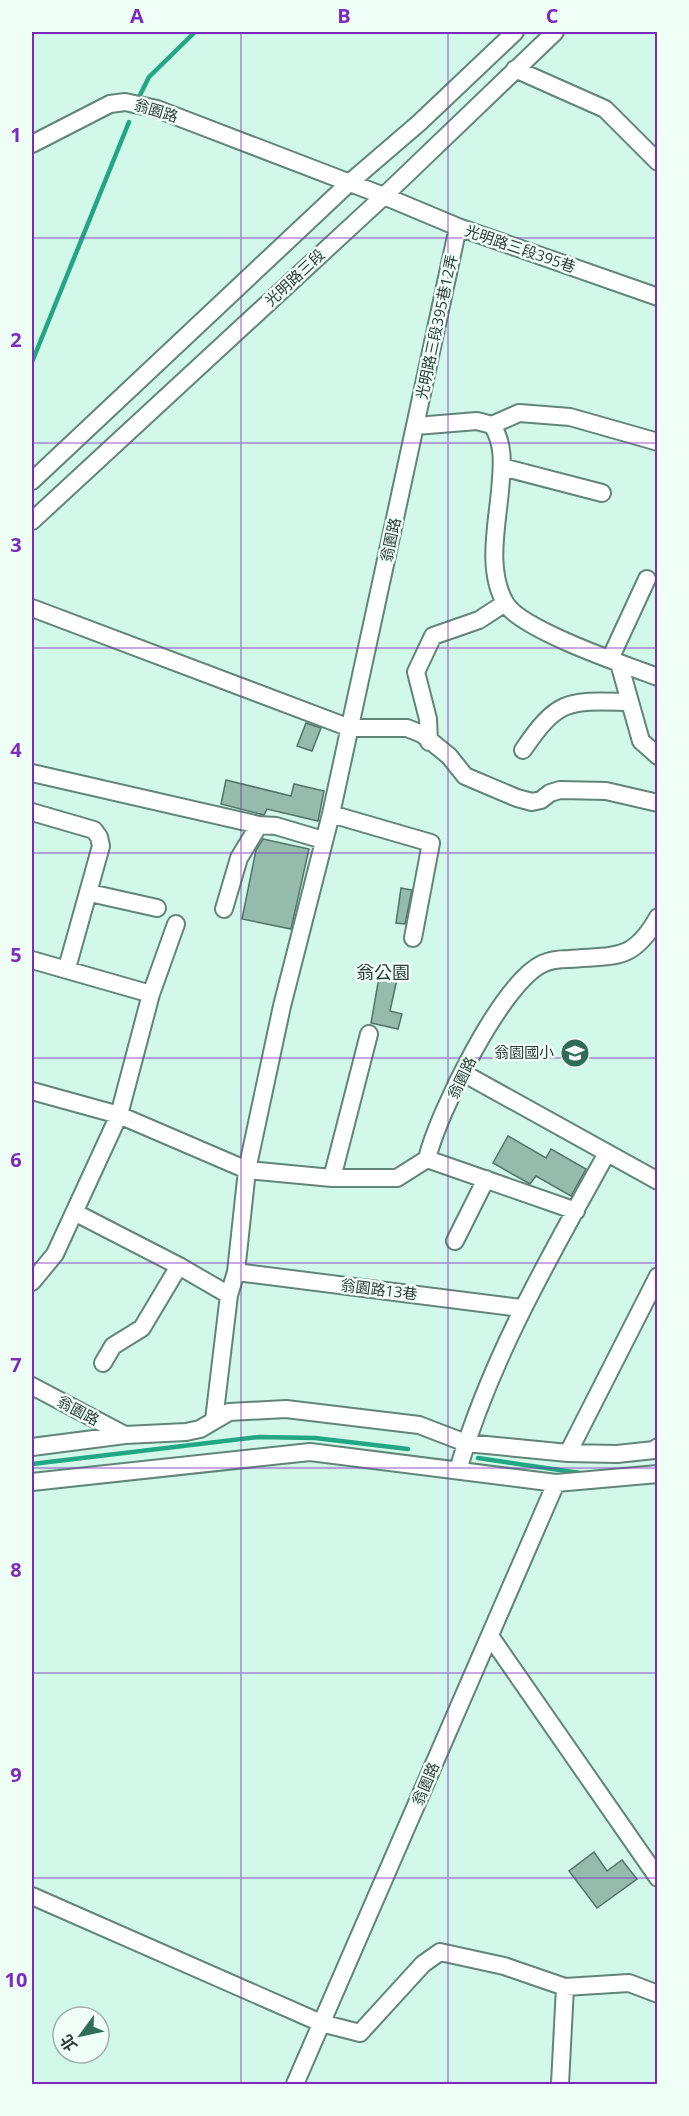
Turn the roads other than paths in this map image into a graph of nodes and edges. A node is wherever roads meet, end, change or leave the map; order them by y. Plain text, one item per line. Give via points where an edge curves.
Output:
1 (515, 32) edge
2 (555, 32) edge
3 (515, 69) junction
4 (32, 144) edge
5 (657, 162) edge
6 (348, 184) junction
7 (384, 196) junction
8 (458, 227) junction
9 (657, 297) edge
10 (492, 425) junction
11 (416, 426) junction
12 (657, 442) edge
13 (502, 467) junction
14 (32, 481) edge
15 (602, 493) dead end
16 (32, 521) edge
17 (647, 579) dead end
18 (505, 603) junction
19 (32, 608) edge
20 (615, 661) junction
21 (657, 676) edge
22 (630, 702) junction
23 (350, 728) junction
24 (429, 742) junction
25 (523, 750) dead end
26 (657, 756) edge
27 (32, 773) edge
28 (657, 802) edge
29 (32, 812) edge
30 (331, 814) junction
31 (259, 825) junction
32 (323, 840) junction
33 (90, 893) junction
34 (158, 908) dead end
35 (224, 909) dead end
36 (657, 917) edge
37 (176, 924) dead end
38 (413, 938) dead end
39 (32, 960) edge
40 (67, 968) junction
41 (151, 994) junction
42 (369, 1034) dead end
43 (463, 1073) junction
44 (32, 1091) edge
45 (119, 1115) junction
46 (607, 1153) junction
47 (428, 1159) junction
48 (247, 1170) junction
49 (332, 1178) junction
50 (486, 1179) junction
51 (657, 1181) edge
52 (576, 1210) junction
53 (76, 1213) junction
54 (455, 1241) dead end
55 (179, 1266) junction
56 (236, 1272) junction
57 (657, 1276) edge
58 (32, 1282) edge
59 (229, 1296) junction
60 (521, 1308) junction
61 (103, 1363) dead end
62 (32, 1386) edge
63 (214, 1420) junction
64 (125, 1435) junction
65 (466, 1443) junction
66 (32, 1447) edge
67 (657, 1447) edge
68 (568, 1453) junction
69 (458, 1470) junction
70 (657, 1474) edge
71 (32, 1482) edge
72 (556, 1483) junction
73 (490, 1636) junction
74 (657, 1878) edge
75 (32, 1896) edge
76 (565, 1987) junction
77 (657, 1994) edge
78 (321, 2023) junction
79 (295, 2085) edge
80 (560, 2085) edge

1 - 6 street, 光明路三段
2 - 3 street, 光明路三段
3 - 5 street via 605,109
3 - 7 street, 光明路三段
4 - 6 street, 翁園路 via 110,104 125,102 157,109
6 - 7 street, 翁園路
6 - 14 street, 光明路三段
7 - 8 street, 光明路三段395巷
7 - 16 street, 光明路三段
8 - 9 street, 光明路三段395巷
8 - 11 street, 光明路三段395巷12弄
10 - 11 street via 477,421
10 - 12 street via 519,413 570,417
10 - 13 street via 501,438
11 - 23 street, 翁園路
13 - 15 street
13 - 18 street via 495,559
17 - 20 street
18 - 20 street via 526,622
18 - 24 street via 479,620 433,636 416,672 429,719
19 - 23 street
20 - 21 street
20 - 22 street
22 - 25 street via 573,702 555,711
22 - 26 street via 641,741
23 - 24 street via 407,728
23 - 30 street, 翁園路
24 - 28 street via 442,750 465,776 516,798 532,802 560,790 606,791
27 - 31 street
29 - 33 street via 94,830 101,846
30 - 32 street, 翁園路
30 - 38 street via 431,843
31 - 32 street via 276,825
31 - 35 street via 239,858
32 - 48 street, 翁園路
33 - 34 street
33 - 40 street
36 - 43 street, 翁園路 via 636,948 619,955 545,962 531,970 515,987
37 - 41 street
39 - 40 street
40 - 41 street
41 - 45 street
42 - 49 street
43 - 46 street
43 - 47 street, 翁園路 via 431,1142
44 - 45 street
45 - 48 street
45 - 53 street
46 - 51 street
46 - 52 street
47 - 49 street via 397,1178
47 - 50 street
48 - 49 street
48 - 56 street, 翁園路
50 - 52 street
50 - 54 street
52 - 60 street
53 - 55 street
53 - 58 street via 55,1254
55 - 59 street
55 - 61 street via 142,1328 114,1346
56 - 59 street, 翁園路
56 - 60 street, 翁園路13巷
57 - 68 street
59 - 63 street, 翁園路
60 - 65 street
62 - 64 street, 翁園路
63 - 64 street via 186,1432
63 - 65 street via 229,1412 286,1408 419,1425
64 - 66 street
65 - 68 street
65 - 69 street
67 - 68 street via 617,1454
69 - 71 street via 310,1452
69 - 72 street
70 - 72 street
72 - 73 street, 翁園路
73 - 74 street
73 - 78 street, 翁園路
75 - 78 street
76 - 77 street via 629,1983
76 - 78 street via 504,1966 440,1952 423,1964 360,2032
76 - 80 street
78 - 79 street, 翁園路

